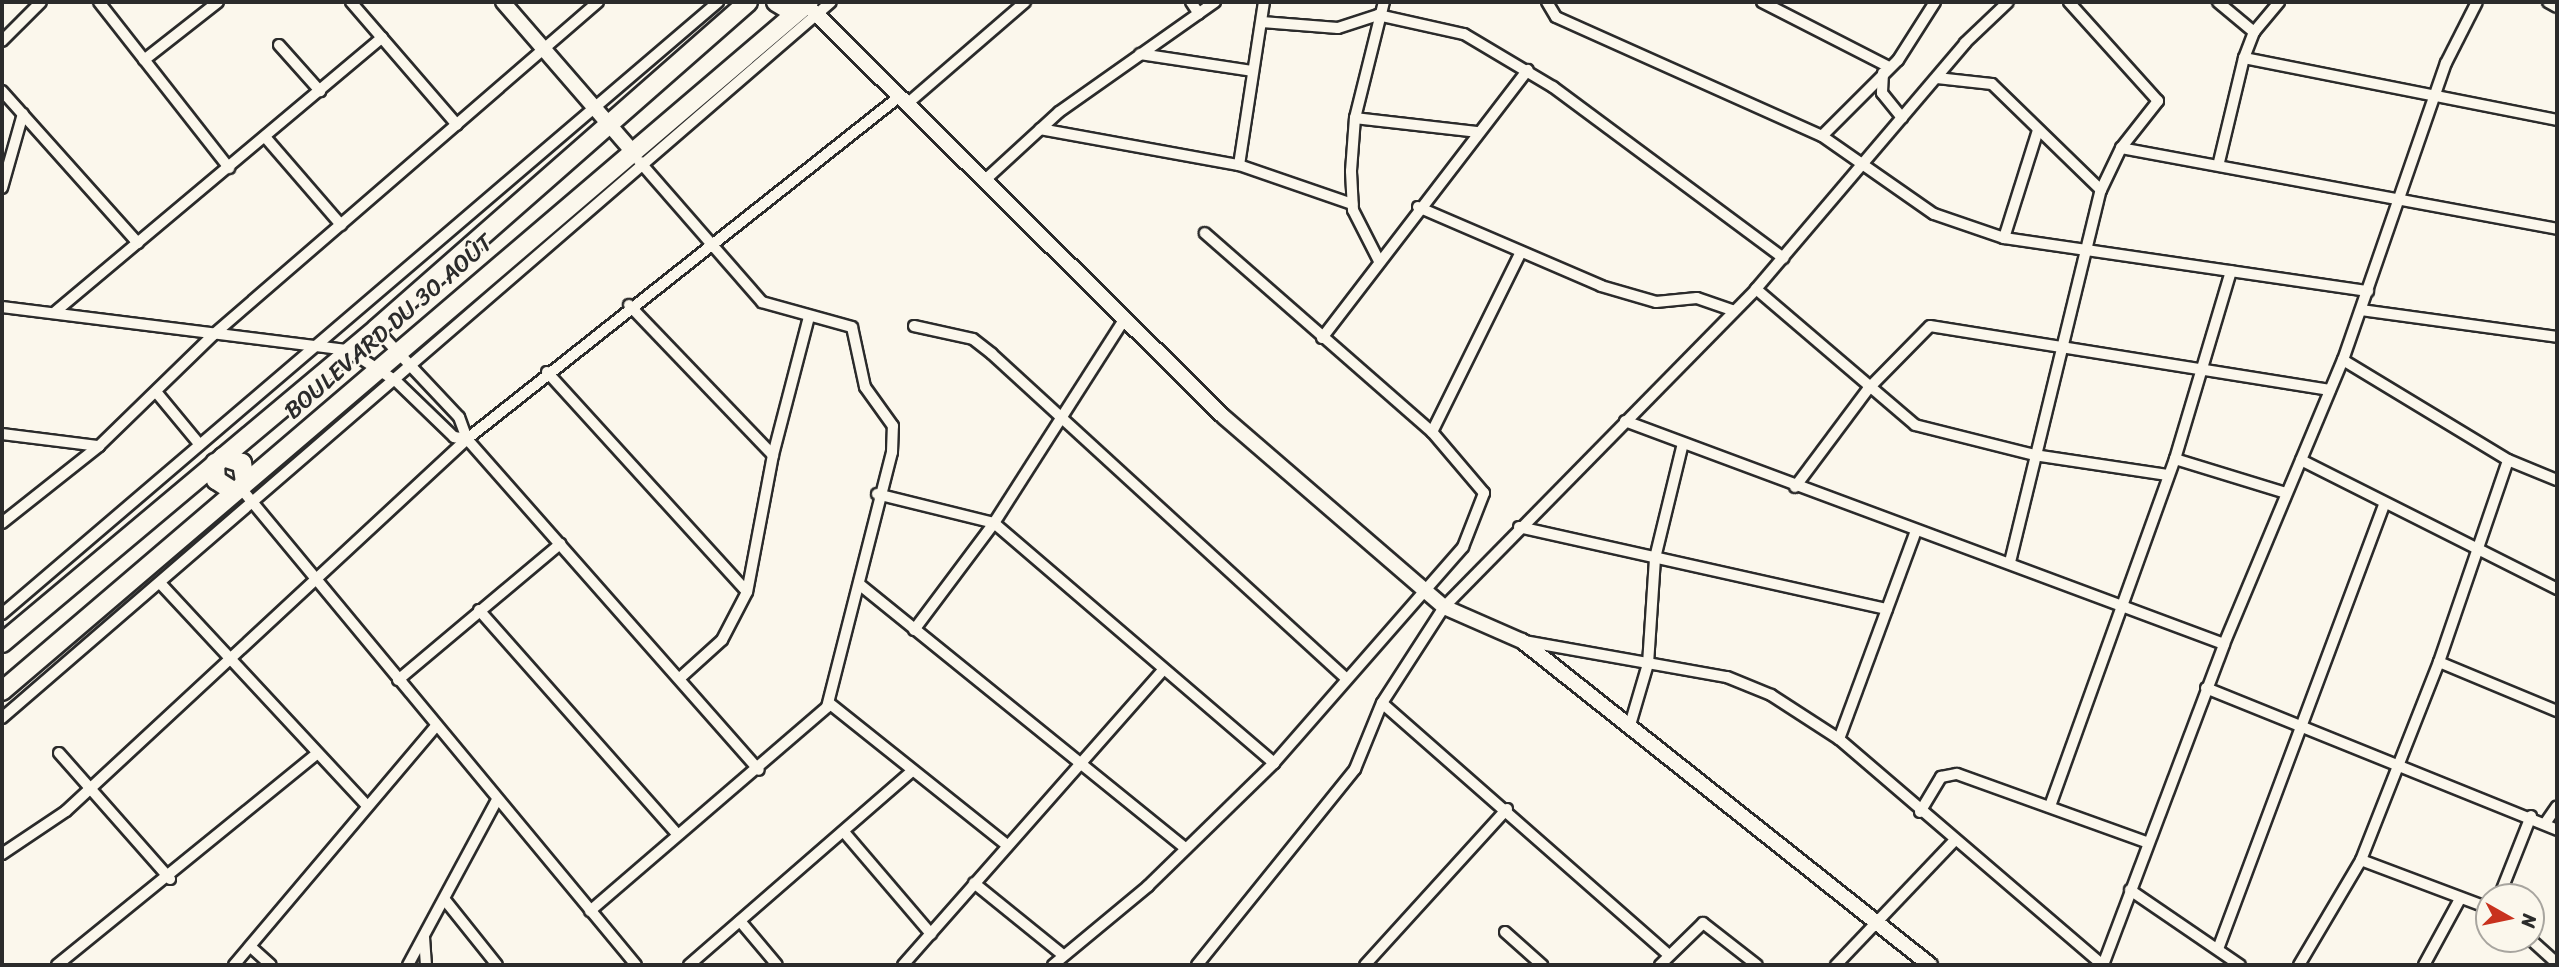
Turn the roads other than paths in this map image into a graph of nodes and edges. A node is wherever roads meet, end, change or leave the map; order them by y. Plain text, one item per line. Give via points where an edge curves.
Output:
1 (41, 2) edge
2 (99, 2) edge
3 (218, 2) edge
4 (351, 2) edge
5 (503, 2) edge
6 (598, 2) edge
7 (718, 2) edge
8 (748, 2) edge
9 (776, 2) edge
10 (831, 2) edge
11 (1026, 2) edge
12 (1191, 2) edge
13 (1215, 2) edge
14 (1264, 2) edge
15 (1384, 2) edge
16 (1547, 2) edge
17 (1762, 2) edge
18 (1936, 2) edge
19 (2008, 2) edge
20 (2069, 2) edge
21 (2218, 2) edge
22 (2278, 2) edge
23 (2477, 2) edge
24 (2548, 2) edge
25 (2557, 7) edge
26 (806, 8) edge
27 (1199, 14) junction
28 (1378, 15) junction
29 (1262, 22) junction
30 (2254, 32) junction
31 (382, 38) junction
32 (2, 41) edge
33 (279, 45) dead end
34 (544, 50) junction
35 (1140, 54) junction
36 (2244, 58) junction
37 (144, 60) junction
38 (1886, 70) junction
39 (1252, 71) junction
40 (1528, 71) junction
41 (1937, 78) junction
42 (2, 91) edge
43 (320, 91) junction
44 (2435, 95) junction
45 (903, 100) junction
46 (603, 113) junction
47 (23, 114) junction
48 (1355, 118) junction
49 (1902, 118) junction
50 (2557, 120) edge
51 (457, 125) junction
52 (1040, 129) junction
53 (2038, 130) junction
54 (1478, 132) junction
55 (1822, 136) junction
56 (266, 138) junction
57 (2121, 148) junction
58 (631, 150) junction
59 (1864, 161) junction
60 (2219, 162) junction
61 (1239, 166) junction
62 (643, 167) junction
63 (229, 168) junction
64 (985, 180) junction
65 (2, 188) edge
66 (2102, 190) junction
67 (2402, 197) junction
68 (1352, 204) junction
69 (1418, 206) junction
70 (341, 225) junction
71 (2557, 229) edge
72 (1205, 233) dead end
73 (2004, 238) junction
74 (138, 243) junction
75 (710, 245) junction
76 (1521, 252) junction
77 (2089, 252) junction
78 (1783, 258) junction
79 (1379, 261) junction
80 (2231, 271) junction
81 (1756, 289) junction
82 (2368, 291) junction
83 (629, 305) junction
84 (2, 307) edge
85 (2361, 310) junction
86 (1734, 311) junction
87 (55, 312) junction
88 (809, 317) junction
89 (1123, 321) junction
90 (914, 326) dead end
91 (376, 329) junction
92 (213, 335) junction
93 (2557, 337) edge
94 (1322, 338) junction
95 (320, 342) junction
96 (348, 350) junction
97 (2061, 350) junction
98 (397, 353) junction
99 (2343, 360) junction
100 (412, 367) junction
101 (376, 372) junction
102 (547, 372) junction
103 (2202, 374) junction
104 (396, 381) junction
105 (1868, 389) junction
106 (2330, 390) junction
107 (157, 393) junction
108 (1063, 415) junction
109 (1625, 421) junction
110 (1432, 432) junction
111 (2, 434) edge
112 (467, 439) junction
113 (1683, 443) junction
114 (200, 445) junction
115 (99, 446) junction
116 (773, 455) junction
117 (2034, 455) junction
118 (2175, 459) junction
119 (219, 460) junction
120 (2301, 460) junction
121 (2508, 460) junction
122 (2168, 475) junction
123 (2557, 480) edge
124 (239, 486) junction
125 (1795, 487) junction
126 (2286, 493) junction
127 (877, 494) junction
128 (254, 503) junction
129 (2384, 505) junction
130 (2, 523) edge
131 (993, 523) junction
132 (1519, 527) junction
133 (1916, 531) junction
134 (560, 544) junction
135 (2478, 547) junction
136 (1655, 558) junction
137 (2010, 562) junction
138 (315, 575) junction
139 (160, 583) junction
140 (859, 583) junction
141 (1424, 587) junction
142 (2557, 589) edge
143 (747, 592) junction
144 (2123, 605) junction
145 (1444, 607) junction
146 (1887, 609) junction
147 (479, 610) junction
148 (2, 614) edge
149 (914, 630) junction
150 (1522, 640) junction
151 (2, 643) edge
152 (2224, 644) junction
153 (229, 653) junction
154 (2439, 662) junction
155 (1648, 664) junction
156 (1163, 670) junction
157 (680, 678) junction
158 (1346, 678) junction
159 (398, 680) junction
160 (2206, 688) junction
161 (2, 691) edge
162 (829, 703) junction
163 (1382, 703) junction
164 (2557, 711) edge
165 (2, 718) edge
166 (1630, 725) junction
167 (436, 726) junction
168 (2301, 726) junction
169 (1839, 739) junction
170 (60, 753) dead end
171 (317, 754) junction
172 (1274, 763) junction
173 (1079, 764) junction
174 (2399, 764) junction
175 (759, 770) junction
176 (912, 771) junction
177 (88, 786) junction
178 (497, 800) junction
179 (367, 806) junction
180 (2050, 806) junction
181 (2557, 806) edge
182 (1507, 809) junction
183 (1920, 813) junction
184 (2531, 816) junction
185 (2546, 822) junction
186 (2557, 831) edge
187 (844, 832) junction
188 (676, 833) junction
189 (1953, 842) junction
190 (2146, 842) junction
191 (1007, 845) junction
192 (1185, 848) junction
193 (2, 854) edge
194 (2361, 860) junction
195 (170, 879) junction
196 (974, 883) junction
197 (2505, 883) edge
198 (2130, 890) junction
199 (445, 900) junction
200 (2460, 900) junction
201 (2475, 904) edge
202 (590, 911) junction
203 (740, 921) junction
204 (1879, 923) junction
205 (1505, 932) dead end
206 (931, 934) junction
207 (424, 936) junction
208 (252, 948) junction
209 (2218, 949) junction
210 (1668, 954) junction
211 (1063, 955) junction
212 (57, 965) edge
213 (234, 965) edge
214 (271, 965) edge
215 (408, 965) edge
216 (426, 965) edge
217 (497, 965) edge
218 (636, 965) edge
219 (689, 965) edge
220 (776, 965) edge
221 (902, 965) edge
222 (1053, 965) edge
223 (1197, 965) edge
224 (1365, 965) edge
225 (1542, 965) edge
226 (1660, 965) edge
227 (1757, 965) edge
228 (1836, 965) edge
229 (1930, 965) edge
230 (2103, 965) edge
231 (2240, 965) edge
232 (2300, 965) edge
233 (2424, 965) edge

1 - 32 street
2 - 37 street
3 - 37 street
4 - 31 street
5 - 34 street
6 - 34 street
7 - 46 street
8 - 46 highway, BOULEVARD DU 30 AOÛT
9 - 26 highway
10 - 26 street
11 - 45 street
12 - 27 street
13 - 27 street
14 - 29 street
15 - 28 street
16 - 55 street via 1556,17
17 - 38 street
18 - 38 street
19 - 41 street
20 - 57 street via 2158,97
21 - 30 street
22 - 30 street
23 - 44 street
24 - 25 street
26 - 45 street
26 - 58 highway, BOULEVARD DU 30 AOÛT
26 - 62 street
27 - 35 street
28 - 29 street via 1338,28
28 - 40 street via 1464,34
28 - 48 street
29 - 39 street
30 - 36 street
31 - 43 street
31 - 51 street
33 - 43 street
34 - 46 street
34 - 51 street
35 - 39 street
35 - 52 street
36 - 44 street
36 - 60 street
37 - 63 street
38 - 49 street via 1882,93
38 - 55 street
39 - 61 street
40 - 54 street
40 - 78 street
41 - 49 street
41 - 53 street via 1992,85
42 - 47 street
43 - 56 street
44 - 50 street
44 - 67 street
45 - 64 street
45 - 75 street
46 - 58 street
46 - 91 highway, BOULEVARD DU 30 AOÛT
46 - 95 street
47 - 65 street
47 - 74 street
48 - 54 street
48 - 68 street
49 - 59 street
51 - 70 street
52 - 61 street
52 - 64 street
53 - 66 street
53 - 73 street
54 - 69 street
55 - 59 street
56 - 63 street
56 - 70 street
57 - 60 street
57 - 66 street
58 - 62 street
58 - 98 highway, BOULEVARD DU 30 AOÛT
59 - 73 street via 1947,222
59 - 78 street
60 - 67 street
61 - 68 street
62 - 75 street
62 - 100 street
63 - 74 street
64 - 89 street
66 - 77 street
67 - 71 street
67 - 82 street
68 - 79 street
69 - 76 street
69 - 79 street
70 - 92 street
72 - 94 street
73 - 77 street
74 - 87 street
75 - 83 street
75 - 88 street via 762,302
76 - 86 street via 1650,301 1688,297
76 - 110 street
77 - 80 street
77 - 97 street
78 - 81 street
79 - 94 street
80 - 82 street
80 - 103 street
81 - 86 street
81 - 105 street
82 - 85 street
83 - 102 street
83 - 116 street
84 - 87 street
85 - 93 street
85 - 99 street
86 - 109 street
87 - 92 street
88 - 116 street
88 - 127 street via 852,327 865,387 891,418 892,453
89 - 108 street
89 - 141 street
90 - 108 street via 972,339
91 - 96 highway, BOULEVARD DU 30 AOÛT
91 - 98 street
92 - 95 street
92 - 107 street
94 - 110 street
95 - 96 street
95 - 114 street
96 - 101 street
96 - 119 highway, BOULEVARD DU 30 AOÛT
97 - 103 street
97 - 105 street via 1930,326
97 - 117 street
98 - 100 street
98 - 101 highway, BOULEVARD DU 30 AOÛT
99 - 106 street
99 - 121 street
100 - 104 street
100 - 112 street via 459,417
101 - 104 street
101 - 124 highway, BOULEVARD DU 30 AOÛT
102 - 112 street
102 - 143 street
103 - 106 street
103 - 118 street
104 - 112 street via 454,437
104 - 128 street
105 - 117 street via 1923,429
105 - 125 street
106 - 120 street
107 - 114 street
107 - 115 street
108 - 131 street
108 - 158 street
109 - 113 street
109 - 132 street
110 - 141 street via 1484,493 1463,547
111 - 115 street
112 - 134 street
112 - 138 street
113 - 125 street
113 - 136 street
114 - 148 street
115 - 130 street
116 - 143 street
117 - 122 street
117 - 137 street
118 - 122 street
118 - 126 street
119 - 124 highway via 216,480
119 - 124 highway via 242,463
119 - 151 highway, BOULEVARD DU 30 AOÛT
120 - 126 street
120 - 129 street
121 - 123 street
121 - 135 street
122 - 144 street
124 - 128 street
124 - 161 highway, BOULEVARD DU 30 AOÛT
125 - 133 street
126 - 152 street
127 - 131 street
127 - 140 street
128 - 138 street
128 - 139 street
129 - 135 street
129 - 168 street
131 - 149 street
131 - 156 street
132 - 136 street
132 - 145 street
133 - 137 street
133 - 146 street
134 - 147 street
134 - 157 street
135 - 142 street
135 - 154 street
136 - 146 street
136 - 155 street
137 - 144 street
138 - 153 street
138 - 159 street
139 - 153 street
139 - 165 street
140 - 149 street
140 - 162 street
141 - 145 street
141 - 158 street
143 - 157 street via 722,640
144 - 152 street
144 - 180 street
145 - 150 street
145 - 163 street
146 - 169 street
147 - 159 street
147 - 188 street
149 - 173 street
150 - 155 street
150 - 166 street
152 - 160 street
153 - 171 street
153 - 177 street
154 - 164 street
154 - 174 street
155 - 166 street
155 - 169 street via 1739,680
156 - 172 street
156 - 173 street
157 - 175 street
158 - 172 street
159 - 167 street
160 - 168 street
160 - 190 street
162 - 175 street
162 - 176 street
163 - 182 street
163 - 223 street via 1355,769
166 - 204 street
167 - 178 street
167 - 179 street
168 - 174 street
168 - 209 street
169 - 183 street
170 - 177 street
171 - 179 street
171 - 195 street
172 - 192 street
173 - 191 street
173 - 192 street
174 - 184 street
174 - 194 street
175 - 188 street
176 - 187 street
176 - 191 street
177 - 193 street via 43,831
177 - 195 street
178 - 199 street
178 - 202 street
179 - 208 street
180 - 183 street via 1949,774 1933,786
180 - 190 street
181 - 185 street
182 - 210 street
182 - 224 street
183 - 189 street
184 - 185 street
184 - 197 street
185 - 186 street
187 - 203 street
187 - 206 street
188 - 202 street
189 - 204 street
189 - 230 street
190 - 198 street
191 - 196 street
192 - 211 street
194 - 200 street
194 - 232 street
195 - 212 street
196 - 206 street
196 - 211 street
198 - 209 street
198 - 230 street
199 - 207 street
199 - 217 street
200 - 201 street
200 - 233 street
202 - 218 street
203 - 219 street
203 - 220 street
204 - 228 street
204 - 229 street
205 - 225 street
206 - 221 street
207 - 215 street
207 - 216 street
208 - 213 street
208 - 214 street
209 - 231 street
210 - 226 street
210 - 227 street via 1703,923
211 - 222 street

